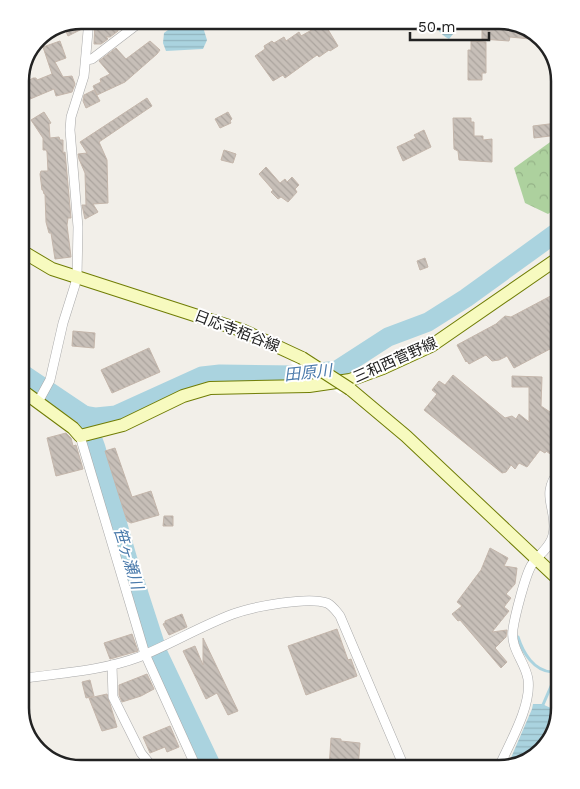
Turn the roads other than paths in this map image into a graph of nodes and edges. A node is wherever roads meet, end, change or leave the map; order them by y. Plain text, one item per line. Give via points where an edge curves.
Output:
1 (89, 29) edge
2 (131, 29) edge
3 (86, 60) junction
4 (29, 256) edge
5 (551, 263) edge
6 (77, 277) junction
7 (29, 394) edge
8 (39, 399) junction
9 (82, 436) junction
10 (551, 484) edge
11 (551, 497) edge
12 (551, 540) edge
13 (536, 559) junction
14 (551, 573) edge
15 (147, 653) junction
16 (112, 665) junction
17 (29, 678) edge
18 (147, 760) edge
19 (193, 760) edge
20 (401, 760) edge
21 (502, 760) edge

1 - 3 street
2 - 3 street via 92,59
3 - 6 street via 70,130 78,227
4 - 6 main road, 日応寺栢谷線 via 52,269
5 - 9 main road, 三和西菅野線 via 431,346 350,380 310,386 210,388 183,396 123,425
6 - 8 street via 62,322 50,380
6 - 13 main road, 日応寺栢谷線, bridge via 244,331 302,358 350,389 406,436
7 - 8 main road
8 - 9 main road
9 - 15 street
10 - 11 street
12 - 13 street
13 - 14 main road, 日応寺栢谷線
13 - 21 street via 528,573 513,629 515,648 528,678 528,696
15 - 16 street
15 - 19 street
15 - 20 street via 234,613 292,602 327,603 340,616
16 - 17 street
16 - 18 street via 113,697

